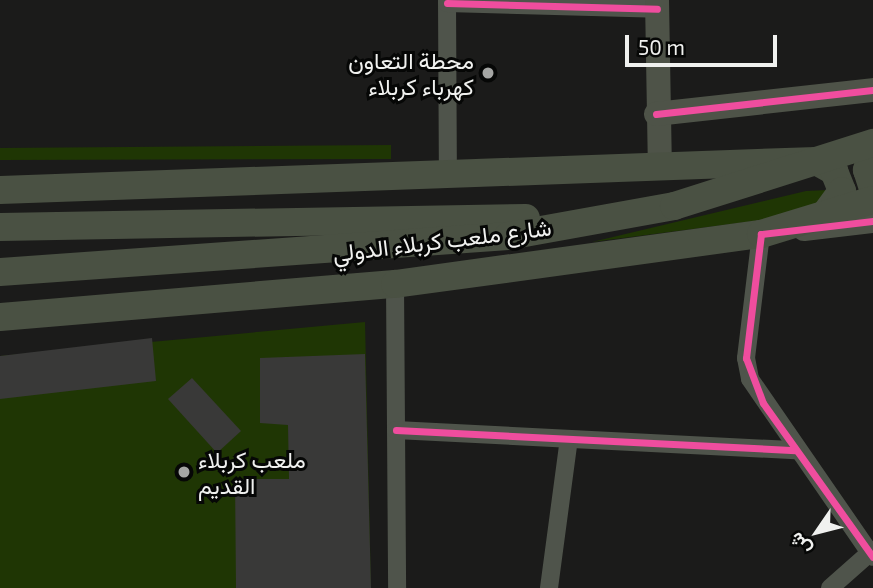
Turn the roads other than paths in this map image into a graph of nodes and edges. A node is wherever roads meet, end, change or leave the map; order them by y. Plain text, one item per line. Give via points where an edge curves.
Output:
1 (447, 2) edge
2 (657, 5) edge
3 (873, 90) edge
4 (656, 114) junction
5 (873, 143) edge
6 (873, 151) edge
7 (816, 161) junction
8 (660, 166) junction
9 (448, 175) junction
10 (873, 188) edge
11 (0, 190) edge
12 (873, 200) edge
13 (650, 211) junction
14 (824, 216) junction
15 (873, 221) edge
16 (0, 227) edge
17 (761, 234) junction
18 (0, 272) edge
19 (395, 284) junction
20 (0, 317) edge
21 (396, 430) junction
22 (569, 439) junction
23 (795, 450) junction
24 (872, 553) edge
25 (397, 588) edge
26 (549, 588) edge
27 (830, 588) edge

1 - 2 street
1 - 9 street
2 - 4 street
3 - 4 street
4 - 8 street
5 - 7 main road, شارع ملعب كربلاء الدولي
6 - 10 main road via 867,170
7 - 8 main road
7 - 13 main road, شارع ملعب كربلاء الدولي
7 - 14 main road via 834,171 842,191
8 - 9 main road
9 - 11 main road
12 - 14 main road, شارع ملعب كربلاء الدولي
13 - 16 main road
13 - 18 main road, شارع ملعب كربلاء الدولي via 463,242
14 - 17 main road, شارع ملعب كربلاء الدولي
15 - 17 street
17 - 19 main road, شارع ملعب كربلاء الدولي
17 - 23 street via 746,358 756,391
19 - 20 main road, شارع ملعب كربلاء الدولي
19 - 21 street
21 - 22 street
21 - 25 street
22 - 23 street
22 - 26 street
23 - 24 street
24 - 27 street

